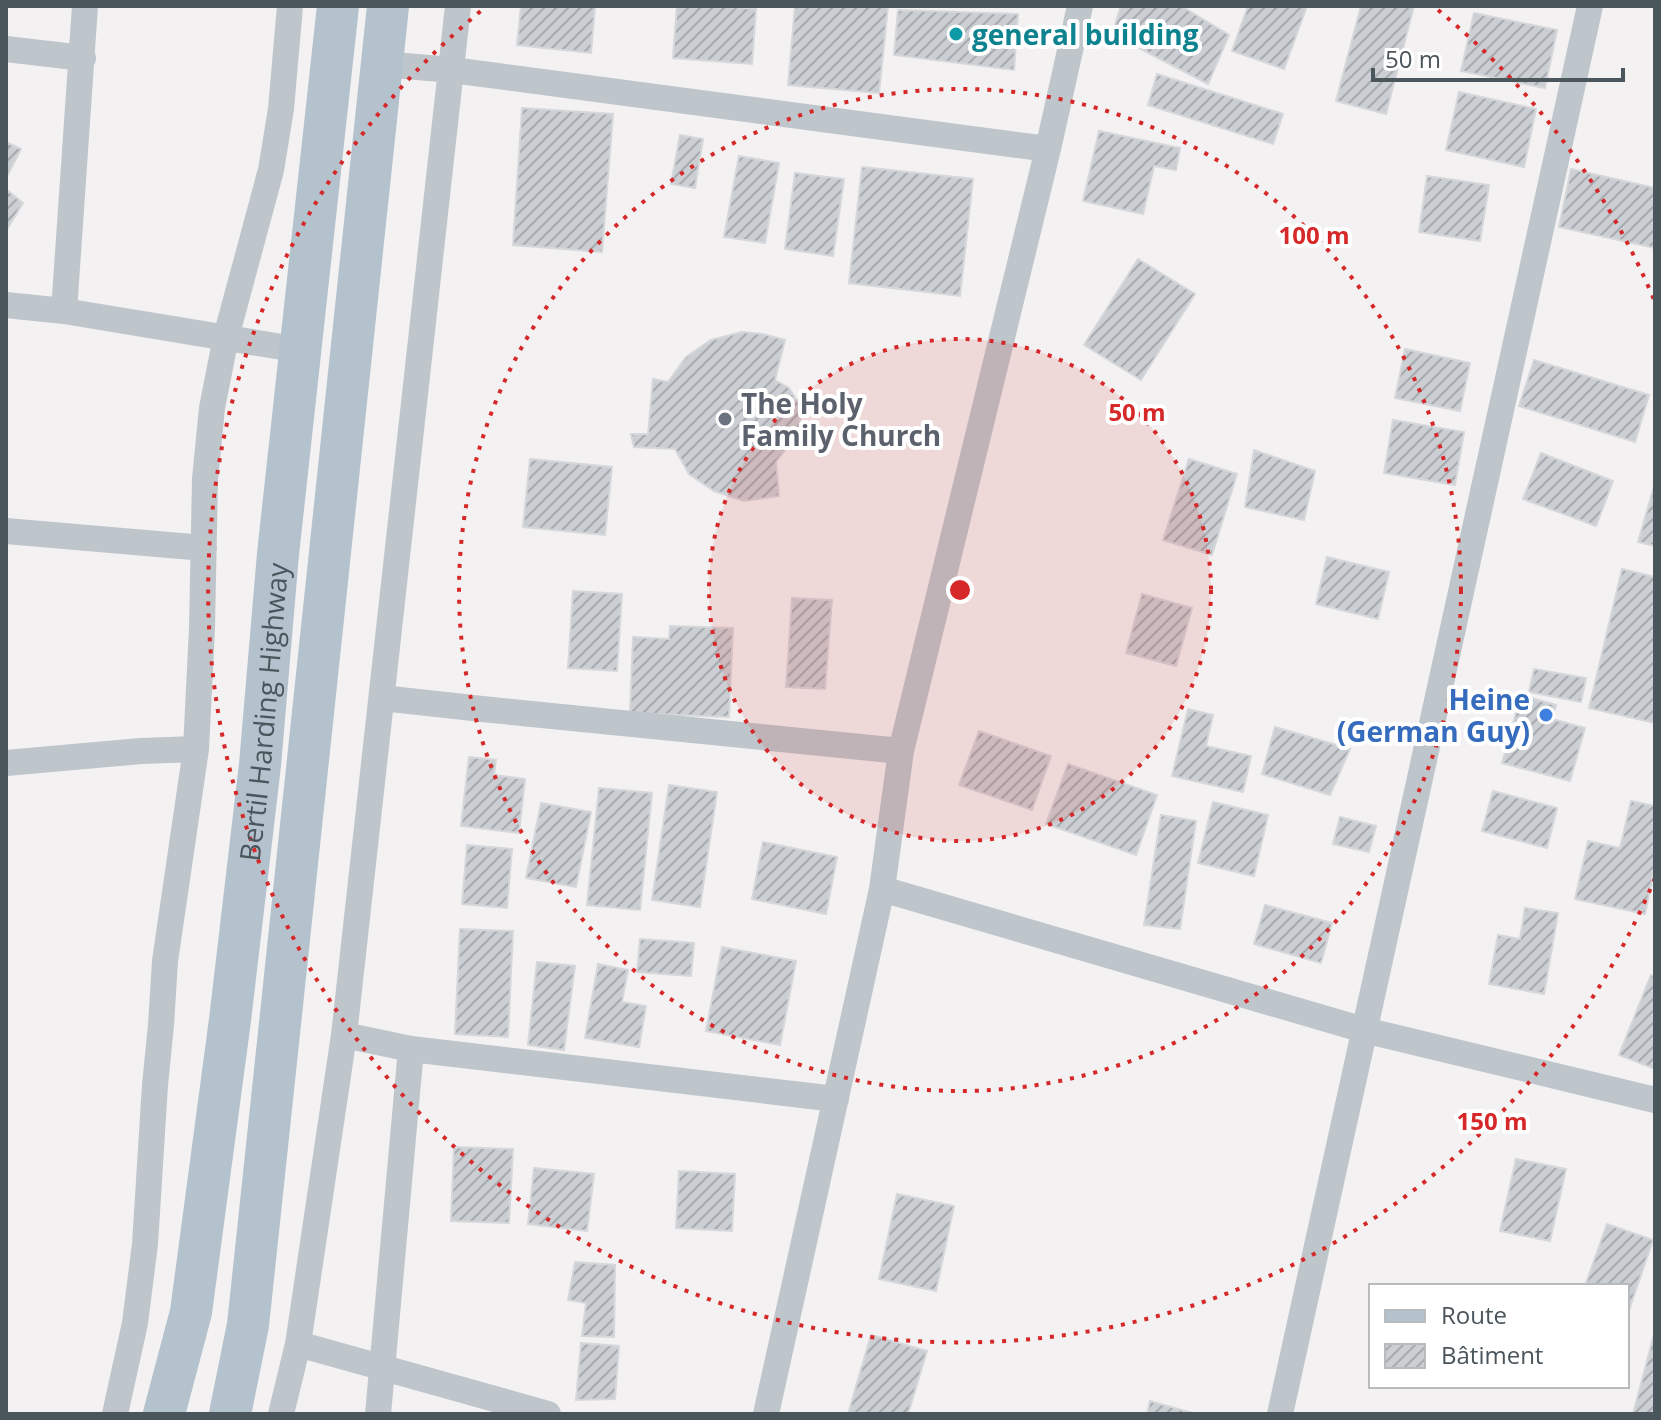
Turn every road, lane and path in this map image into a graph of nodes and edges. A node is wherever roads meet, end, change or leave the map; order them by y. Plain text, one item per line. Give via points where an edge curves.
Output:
1 (85, 6) edge
2 (290, 6) edge
3 (338, 6) edge
4 (388, 6) edge
5 (458, 6) edge
6 (1080, 6) edge
7 (1590, 6) edge
8 (6, 49) edge
9 (83, 58) junction
10 (382, 64) junction
11 (452, 70) junction
12 (1048, 149) junction
13 (6, 305) edge
14 (64, 311) junction
15 (226, 337) junction
16 (300, 350) junction
17 (6, 531) edge
18 (204, 548) junction
19 (382, 698) junction
20 (196, 749) junction
21 (901, 751) junction
22 (6, 763) edge
23 (882, 889) junction
24 (1364, 1030) junction
25 (344, 1035) junction
26 (411, 1049) junction
27 (836, 1099) junction
28 (1655, 1100) edge
29 (298, 1344) junction
30 (382, 1369) junction
31 (115, 1414) edge
32 (164, 1414) edge
33 (230, 1414) edge
34 (281, 1414) edge
35 (378, 1414) edge
36 (548, 1414) edge
37 (766, 1414) edge
38 (1280, 1414) edge

1 - 9 street
2 - 15 street via 271,170
3 - 16 main road, Bertil Harding Highway
4 - 10 main road, Bertil Harding Highway
5 - 11 street
6 - 12 street
7 - 24 street
8 - 9 street
9 - 14 street
10 - 11 street
10 - 33 main road, Bertil Harding Highway via 248,1325
11 - 12 street
11 - 19 street
12 - 21 street
13 - 14 street
14 - 15 street
15 - 16 street
15 - 18 street via 212,408
16 - 32 main road, Bertil Harding Highway via 230,1020 191,1312
17 - 18 street
18 - 20 street
19 - 21 street
19 - 25 street
20 - 22 street
20 - 31 street via 165,961 145,1244
21 - 23 street
23 - 24 street
23 - 27 street
24 - 28 street
24 - 38 street
25 - 26 street
25 - 29 street
26 - 27 street
26 - 30 street
27 - 37 street
29 - 30 street
29 - 34 street
30 - 35 street
30 - 36 street

